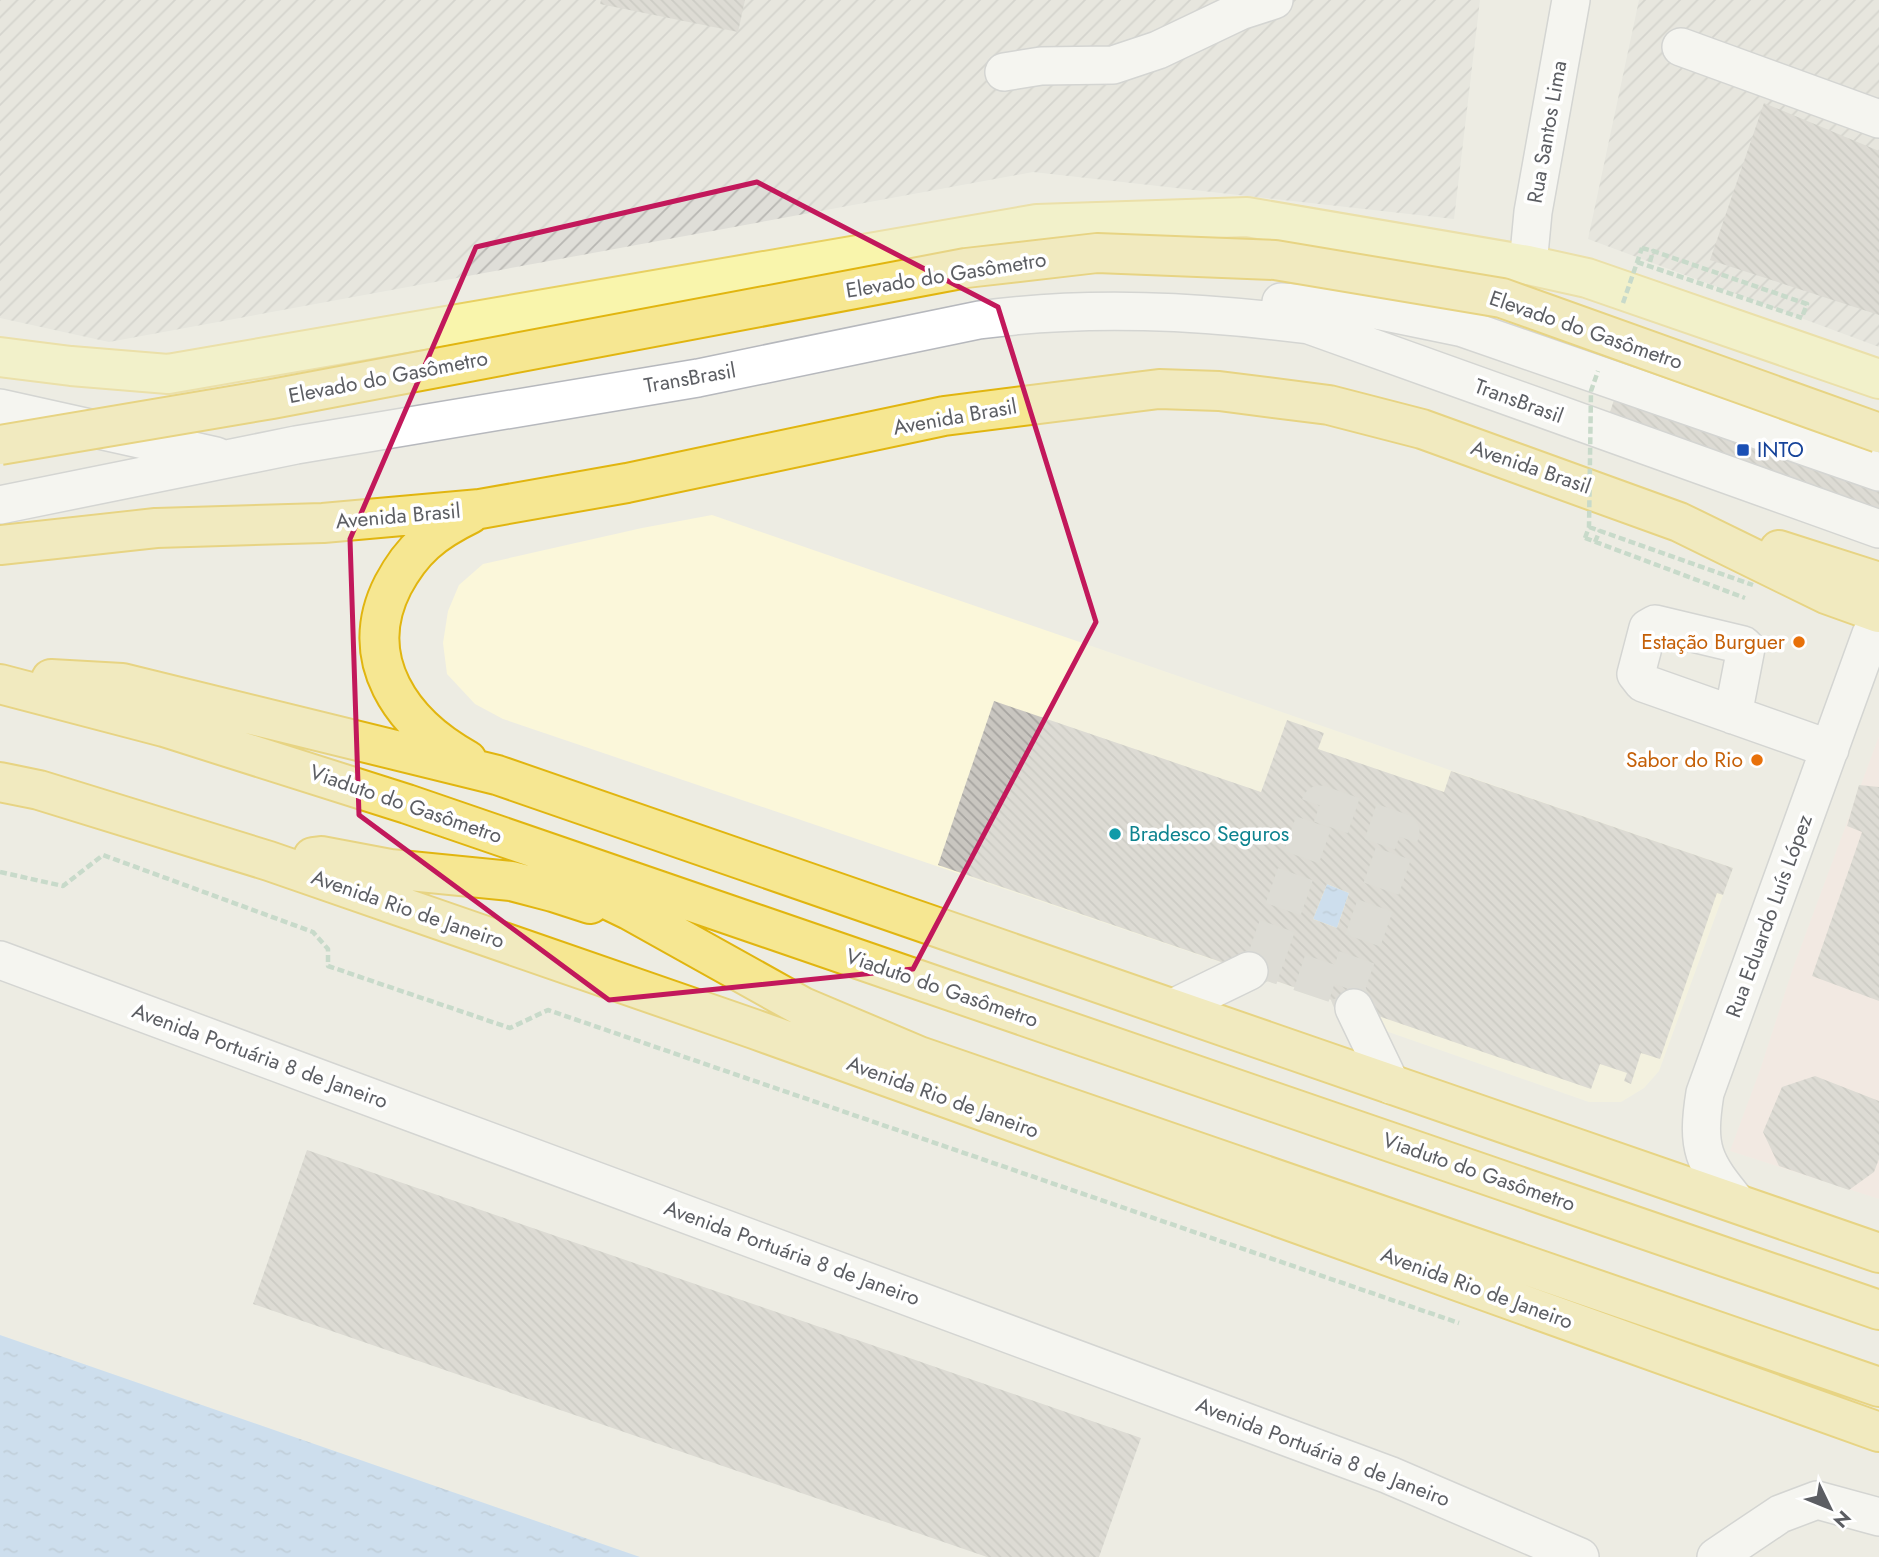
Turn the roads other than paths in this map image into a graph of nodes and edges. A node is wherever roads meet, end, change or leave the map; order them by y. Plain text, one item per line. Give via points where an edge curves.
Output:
1 (1274, 0) edge
2 (1571, 0) edge
3 (1681, 47) dead end
4 (1004, 72) dead end
5 (1879, 119) edge
6 (1528, 265) junction
7 (1151, 311) junction
8 (0, 357) edge
9 (1879, 379) edge
10 (0, 408) edge
11 (1879, 433) edge
12 (0, 445) edge
13 (230, 460) junction
14 (1879, 472) edge
15 (0, 505) edge
16 (480, 509) junction
17 (1679, 522) junction
18 (1879, 529) edge
19 (0, 545) edge
20 (1879, 582) edge
21 (1879, 613) edge
22 (1879, 626) edge
23 (0, 676) edge
24 (0, 684) edge
25 (1733, 715) dead end
26 (1830, 748) junction
27 (497, 775) junction
28 (0, 782) edge
29 (407, 804) junction
30 (269, 860) junction
31 (0, 960) edge
32 (1249, 971) tunnel mouth
33 (1172, 1008) junction
34 (1354, 1008) tunnel mouth
35 (754, 1029) junction
36 (1391, 1084) junction
37 (1738, 1204) junction
38 (1879, 1253) edge
39 (1879, 1310) edge
40 (1879, 1387) edge
41 (1879, 1432) edge
42 (1879, 1517) edge
43 (1580, 1557) edge
44 (1716, 1557) edge

1 - 4 street via 1114,65 1041,65
2 - 6 street, Rua Santos Lima via 1533,212
3 - 5 street
6 - 8 main road via 1247,216 1037,224 168,374
6 - 9 main road via 1632,291
7 - 13 street, TransBrasil via 1026,313 979,320 698,378
7 - 14 street, TransBrasil via 1258,301 1402,314 1463,328
7 - 18 street, TransBrasil via 1309,325
10 - 13 street
11 - 12 highway, Elevado do Gasômetro, bridge via 1502,298 1275,260 1097,253 966,268
13 - 15 street, TransBrasil
16 - 17 highway, Avenida Brasil via 944,416 1159,389 1275,397 1380,416
16 - 19 highway, Avenida Brasil via 323,523 156,528
16 - 27 highway via 426,540 404,565 387,597 378,644 390,686 410,714 436,741
17 - 20 highway
17 - 21 highway, Avenida Brasil via 1826,594
22 - 26 street, Rua Eduardo Luís López via 1871,634
23 - 27 highway via 122,683
24 - 29 highway, Viaduto do Gasômetro via 164,727
25 - 26 street
26 - 37 street, Rua Eduardo Luís López via 1705,1093 1700,1124 1705,1156
27 - 33 highway
28 - 30 highway, Avenida Rio de Janeiro
29 - 39 highway, Viaduto do Gasômetro
29 - 40 highway via 629,910 803,1007 871,1037
30 - 35 highway, Avenida Rio de Janeiro
30 - 35 highway via 321,856 390,869 510,881 600,908 681,956
31 - 43 street, Avenida Portuária 8 de Janeiro via 1389,1475
32 - 33 street
33 - 36 highway
34 - 36 street
35 - 41 highway, Avenida Rio de Janeiro
36 - 37 highway
37 - 38 highway
42 - 44 street via 1817,1500 1780,1514

